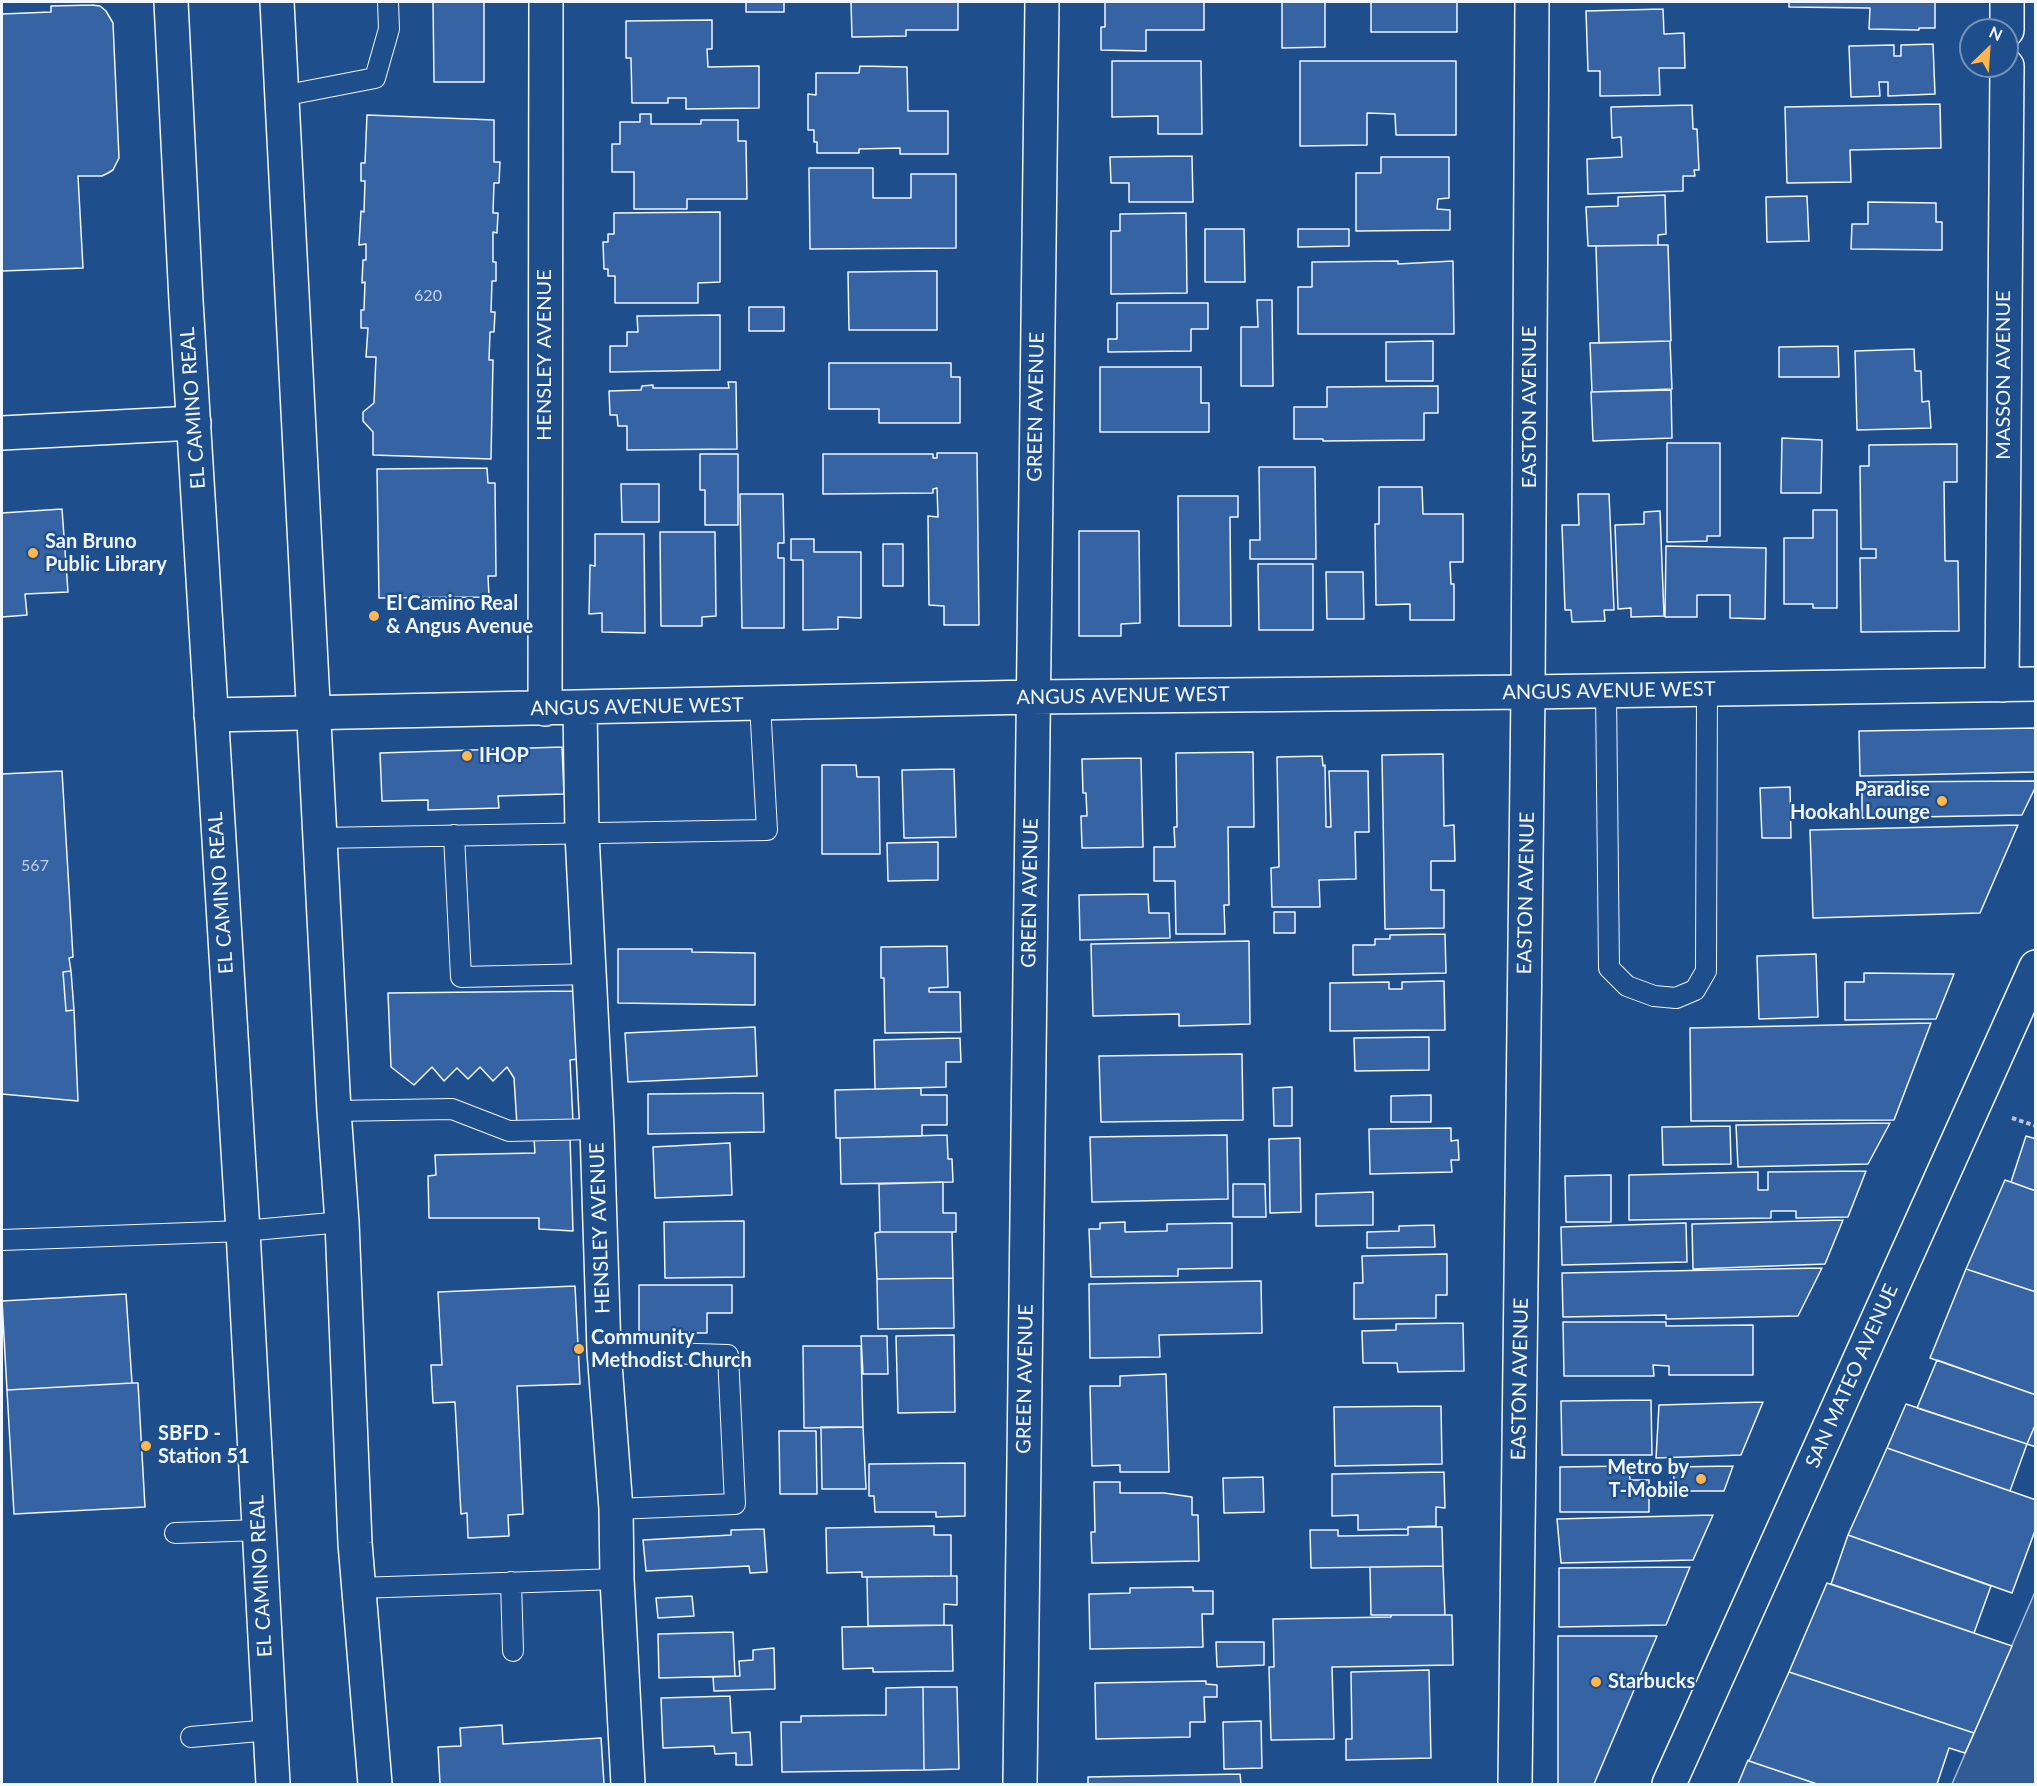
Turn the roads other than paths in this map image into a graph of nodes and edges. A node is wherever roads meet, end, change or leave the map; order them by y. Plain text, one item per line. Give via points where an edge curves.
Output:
1 (171, 2) edge
2 (277, 2) edge
3 (388, 2) edge
4 (546, 2) edge
5 (1042, 2) edge
6 (1532, 2) edge
7 (2007, 2) edge
8 (2007, 18) edge
9 (2007, 78) edge
10 (282, 96) junction
11 (194, 423) junction
12 (2, 434) edge
13 (2036, 684) edge
14 (2002, 685) junction
15 (1707, 690) junction
16 (1606, 691) junction
17 (1528, 692) junction
18 (1032, 697) junction
19 (760, 704) junction
20 (580, 708) junction
21 (545, 709) junction
22 (314, 714) junction
23 (211, 715) junction
24 (582, 834) junction
25 (454, 835) junction
26 (320, 838) junction
27 (2036, 967) edge
28 (590, 974) junction
29 (334, 1110) junction
30 (597, 1130) junction
31 (342, 1222) junction
32 (243, 1231) junction
33 (2, 1240) edge
34 (604, 1351) junction
35 (616, 1509) junction
36 (259, 1530) junction
37 (175, 1533) dead end
38 (617, 1579) junction
39 (512, 1582) junction
40 (359, 1588) junction
41 (513, 1651) dead end
42 (270, 1730) junction
43 (191, 1737) dead end
44 (273, 1785) edge
45 (375, 1785) edge
46 (628, 1785) edge
47 (1020, 1785) edge
48 (1515, 1785) edge
49 (1669, 1785) edge

1 - 11 street, EL CAMINO REAL
2 - 10 street
3 - 10 lane via 389,29 375,78
4 - 21 street, HENSLEY AVENUE
5 - 18 street, GREEN AVENUE
6 - 17 street, EASTON AVENUE
7 - 8 street
9 - 14 street, MASSON AVENUE
10 - 22 street
11 - 12 street
11 - 23 street, EL CAMINO REAL
13 - 14 street, ANGUS AVENUE WEST
14 - 15 street, ANGUS AVENUE WEST
15 - 16 street, ANGUS AVENUE WEST
15 - 16 lane via 1706,970 1695,990 1676,998 1654,996 1627,986 1609,968
16 - 17 street, ANGUS AVENUE WEST
17 - 18 street, ANGUS AVENUE WEST
17 - 48 street, EASTON AVENUE
18 - 19 street, ANGUS AVENUE WEST
18 - 47 street, GREEN AVENUE
19 - 20 street, ANGUS AVENUE WEST
19 - 24 lane via 767,830
20 - 21 street, ANGUS AVENUE WEST
20 - 24 street, HENSLEY AVENUE
21 - 22 street, ANGUS AVENUE WEST
22 - 23 street, ANGUS AVENUE WEST
22 - 26 street
23 - 32 street, EL CAMINO REAL
24 - 25 lane
24 - 28 street, HENSLEY AVENUE
25 - 26 lane
25 - 28 lane via 461,976
26 - 29 street
27 - 49 street, SAN MATEO AVENUE
28 - 30 street, HENSLEY AVENUE
29 - 30 lane via 452,1109 509,1131
29 - 31 street
30 - 34 street, HENSLEY AVENUE
31 - 32 lane
31 - 40 street
32 - 33 lane
32 - 36 street, EL CAMINO REAL
34 - 35 street, HENSLEY AVENUE
34 - 35 lane via 728,1355 735,1504
35 - 38 street, HENSLEY AVENUE
36 - 37 lane
36 - 42 street, EL CAMINO REAL
38 - 39 lane
38 - 46 street, HENSLEY AVENUE
39 - 40 lane
39 - 41 lane
40 - 45 street
42 - 43 lane
42 - 44 street, EL CAMINO REAL

